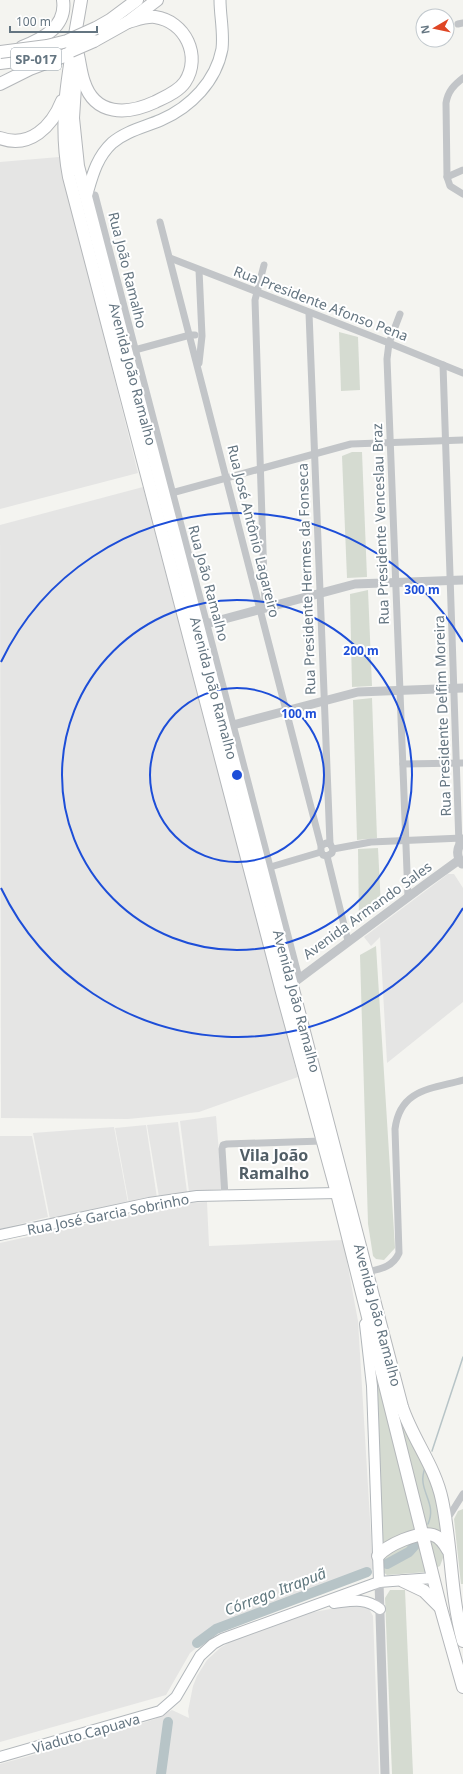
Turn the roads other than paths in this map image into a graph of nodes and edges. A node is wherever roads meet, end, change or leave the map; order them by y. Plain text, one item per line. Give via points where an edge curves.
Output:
1 (63, 0) edge
2 (89, 0) edge
3 (137, 0) edge
4 (157, 0) edge
5 (220, 0) edge
6 (80, 3) edge
7 (128, 22) junction
8 (12, 51) junction
9 (0, 52) edge
10 (74, 53) junction
11 (0, 63) edge
12 (463, 78) edge
13 (0, 84) edge
14 (65, 94) junction
15 (0, 138) edge
16 (463, 170) edge
17 (447, 180) junction
18 (463, 194) edge
19 (91, 196) junction
20 (160, 222) dead end
21 (170, 258) junction
22 (264, 265) dead end
23 (199, 270) junction
24 (256, 292) junction
25 (309, 312) junction
26 (400, 314) dead end
27 (190, 335) junction
28 (202, 336) junction
29 (389, 342) junction
30 (131, 351) junction
31 (443, 365) junction
32 (198, 366) junction
33 (463, 373) edge
34 (463, 440) edge
35 (446, 441) junction
36 (390, 442) junction
37 (314, 455) junction
38 (261, 469) junction
39 (227, 478) junction
40 (168, 494) junction
41 (450, 580) junction
42 (463, 580) edge
43 (264, 581) junction
44 (254, 582) junction
45 (395, 582) junction
46 (320, 594) junction
47 (261, 609) junction
48 (202, 625) junction
49 (188, 634) junction
50 (197, 666) junction
51 (458, 688) edge
52 (400, 690) junction
53 (324, 701) junction
54 (287, 711) junction
55 (228, 725) junction
56 (460, 763) edge
57 (403, 764) junction
58 (461, 838) edge
59 (406, 840) junction
60 (331, 846) junction
61 (323, 851) junction
62 (461, 863) edge
63 (266, 868) junction
64 (408, 897) junction
65 (348, 941) junction
66 (296, 981) junction
67 (282, 992) junction
68 (463, 1080) edge
69 (322, 1140) junction
70 (337, 1193) junction
71 (225, 1196) junction
72 (0, 1236) edge
73 (367, 1272) junction
74 (362, 1298) junction
75 (461, 1497) edge
76 (442, 1499) junction
77 (445, 1522) junction
78 (423, 1534) junction
79 (448, 1550) junction
80 (378, 1556) junction
81 (450, 1565) junction
82 (433, 1578) junction
83 (403, 1581) junction
84 (379, 1582) junction
85 (318, 1605) junction
86 (380, 1609) junction
87 (441, 1609) junction
88 (461, 1626) edge
89 (448, 1636) junction
90 (463, 1641) edge
91 (454, 1656) junction
92 (463, 1671) edge
93 (463, 1687) edge
94 (170, 1703) junction
95 (0, 1750) edge
96 (0, 1757) edge
97 (385, 1774) edge

1 - 8 highway, bridge via 62,13 52,31 35,42
2 - 10 highway, Avenida João Ramalho
3 - 8 highway, SP-017, bridge via 110,20 67,41
4 - 7 highway, SP-017
5 - 19 main road via 222,48 206,86 178,111 133,130 112,143 95,166
6 - 14 highway, Avenida João Ramalho
7 - 10 highway, SP-017, bridge
7 - 10 highway via 153,17 166,19 176,24 183,32 190,53 190,72 185,82 171,94 134,110 111,110 93,98 88,91
8 - 9 highway, SP-017, bridge
10 - 11 highway, SP-017
10 - 13 highway via 30,69
10 - 19 highway, Avenida João Ramalho via 74,129 78,166
12 - 17 street via 447,94
14 - 15 highway via 56,114 37,135 16,140
14 - 49 highway, Avenida João Ramalho via 65,144 70,177
16 - 17 street
17 - 18 street via 450,186
19 - 30 highway, Avenida João Ramalho
20 - 21 street, Rua José Antônio Lagareiro
21 - 23 street, Rua Presidente Afonso Pena
21 - 27 street, Rua José Antônio Lagareiro
22 - 24 street
23 - 24 street, Rua Presidente Afonso Pena
23 - 28 street
24 - 25 street, Rua Presidente Afonso Pena
24 - 38 street
25 - 29 street, Rua Presidente Afonso Pena
25 - 37 street, Rua Presidente Hermes da Fonseca
26 - 29 street, Rua Presidente Venceslau Braz
27 - 28 street
27 - 30 street
27 - 32 street, Rua José Antônio Lagareiro
28 - 32 street
29 - 31 street, Rua Presidente Afonso Pena
29 - 36 street, Rua Presidente Venceslau Braz via 387,359
30 - 40 highway, Avenida João Ramalho
31 - 33 street, Rua Presidente Afonso Pena
31 - 35 street, Rua Presidente Delfim Moreira
32 - 39 street, Rua José Antônio Lagareiro
34 - 35 street
35 - 36 street
35 - 41 street, Rua Presidente Delfim Moreira
36 - 37 street via 351,444
36 - 45 street, Rua Presidente Venceslau Braz
37 - 38 street
37 - 46 street, Rua Presidente Hermes da Fonseca
38 - 39 street
38 - 43 street
39 - 40 street
39 - 44 street, Rua José Antônio Lagareiro
40 - 48 highway, Avenida João Ramalho
41 - 42 street
41 - 45 street
41 - 51 street, Rua Presidente Delfim Moreira
43 - 44 street
43 - 47 street via 264,600
44 - 47 street, Rua José Antônio Lagareiro
45 - 46 street via 355,584
45 - 52 street, Rua Presidente Venceslau Braz
46 - 47 street
46 - 53 street, Rua Presidente Hermes da Fonseca
47 - 48 street
47 - 54 street, Rua José Antônio Lagareiro
48 - 49 highway via 192,629
48 - 55 highway, Avenida João Ramalho
49 - 50 highway, Avenida João Ramalho
50 - 55 highway via 217,720
50 - 67 highway, Avenida João Ramalho
51 - 52 street
51 - 56 street, Rua Presidente Delfim Moreira
52 - 53 street via 358,692
52 - 57 street, Rua Presidente Venceslau Braz
53 - 54 street
53 - 60 street, Rua Presidente Hermes da Fonseca
54 - 55 street
54 - 61 street, Rua José Antônio Lagareiro
55 - 63 highway, Avenida João Ramalho
56 - 57 street
56 - 58 street, Rua Presidente Delfim Moreira
57 - 59 street, Rua Presidente Venceslau Braz
58 - 59 street via 452,842 445,839
58 - 62 street via 457,854
59 - 60 street
59 - 64 street, Rua Presidente Venceslau Braz
60 - 61 street via 326,843
60 - 61 street via 332,853
61 - 63 street
61 - 65 street, Rua José Antônio Lagareiro
62 - 64 street, Avenida Armando Sales
63 - 66 highway, Avenida João Ramalho
64 - 65 street, Avenida Armando Sales
65 - 66 street, Avenida Armando Sales
66 - 67 highway
66 - 73 highway, Avenida João Ramalho
67 - 69 highway, Avenida João Ramalho
68 - 73 street via 414,1095 403,1103 399,1110 395,1129 399,1253 390,1265
69 - 70 highway, Avenida João Ramalho
69 - 71 street via 223,1145
70 - 71 main road, Rua José Garcia Sobrinho
70 - 74 highway, Avenida João Ramalho
71 - 72 main road, Rua José Garcia Sobrinho via 197,1196 149,1203
73 - 76 highway, Avenida João Ramalho via 402,1407 437,1480
74 - 78 highway, Avenida João Ramalho
74 - 80 main road, Avenida João Ramalho via 372,1386
75 - 76 street via 451,1502
75 - 77 street
76 - 77 highway, Avenida João Ramalho
77 - 79 highway, Avenida João Ramalho
78 - 79 highway via 440,1539
78 - 80 highway via 390,1545
78 - 82 highway, Avenida João Ramalho
79 - 81 highway, Avenida João Ramalho
80 - 84 main road, Avenida João Ramalho
81 - 82 highway
81 - 88 highway, Avenida João Ramalho
82 - 83 main road
82 - 87 highway, Avenida João Ramalho
83 - 84 main road
83 - 87 highway via 424,1592
84 - 85 main road
84 - 86 street
85 - 86 main road via 358,1600 370,1602
85 - 94 main road via 232,1634 213,1644 195,1662 180,1692
86 - 97 street
87 - 89 highway, Avenida João Ramalho
88 - 89 highway
88 - 90 highway, Avenida João Ramalho
89 - 91 highway, Avenida João Ramalho
91 - 92 highway
91 - 93 highway
94 - 95 main road
94 - 96 main road, Viaduto Capuava via 160,1711

